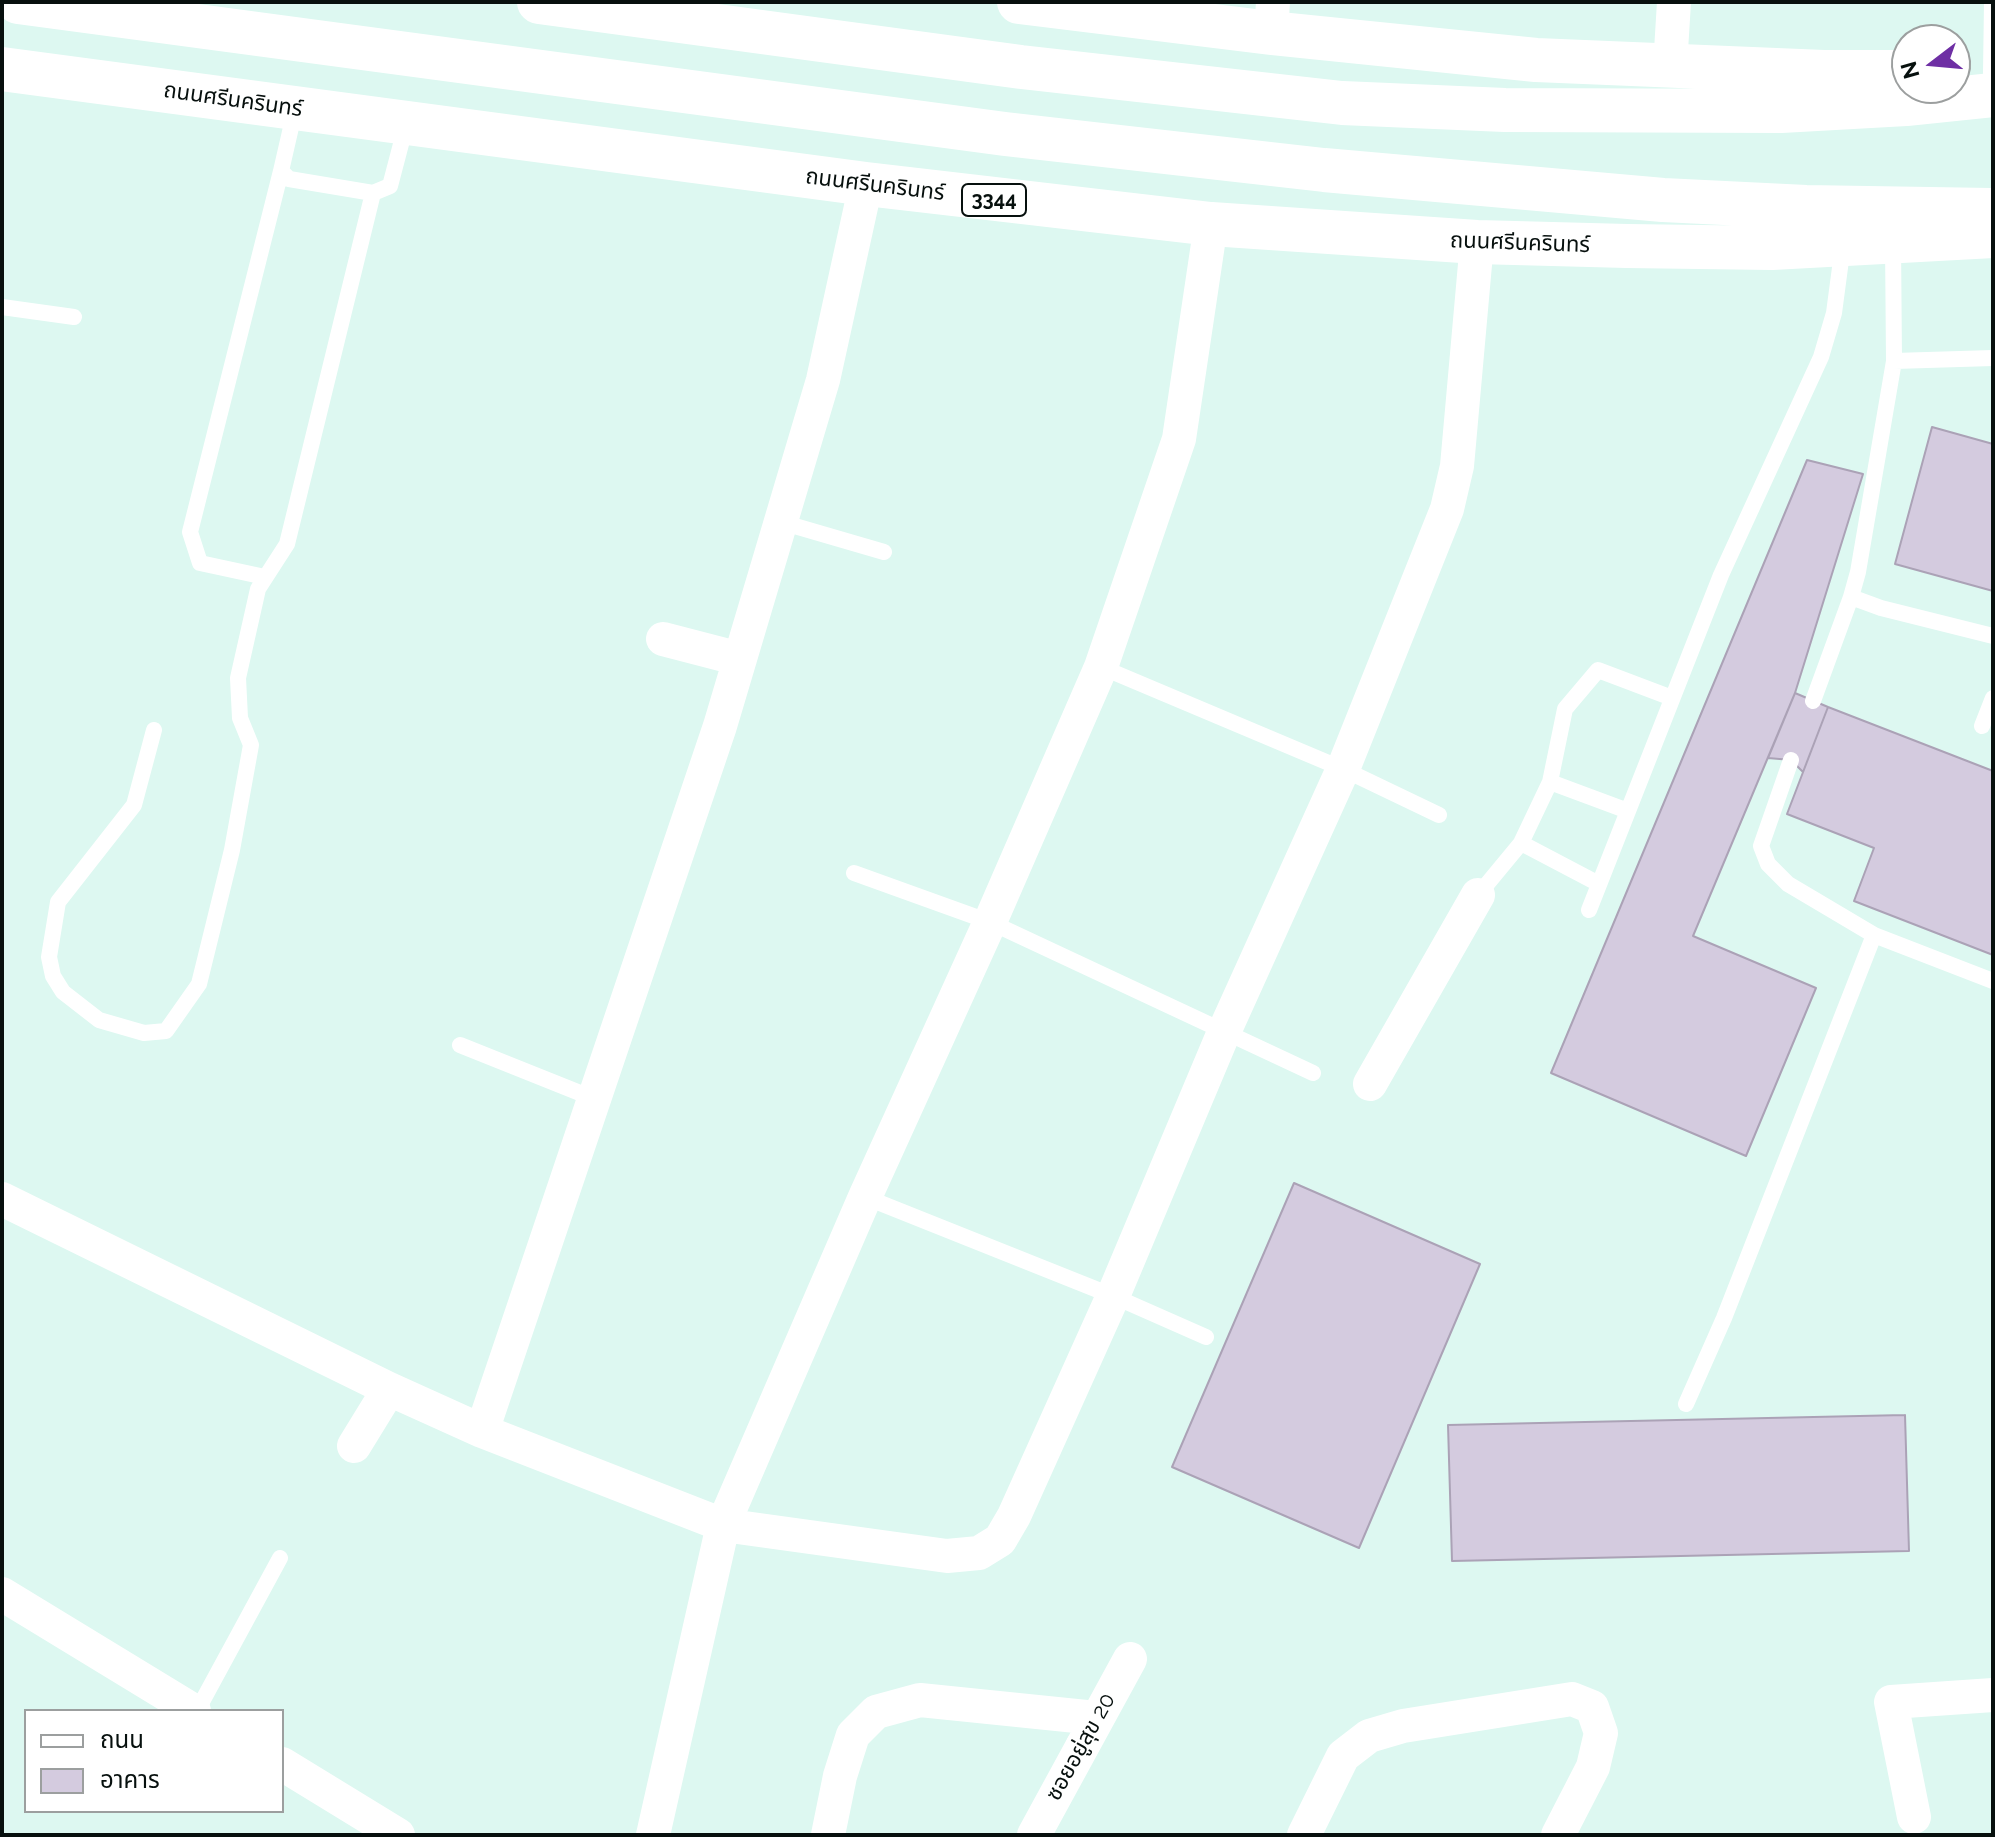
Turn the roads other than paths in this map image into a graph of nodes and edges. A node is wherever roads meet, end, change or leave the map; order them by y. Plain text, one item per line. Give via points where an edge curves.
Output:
1 (18, 2) edge
2 (539, 2) edge
3 (1019, 2) edge
4 (1674, 2) edge
5 (1992, 2) edge
6 (1272, 17) edge
7 (1670, 67) junction
8 (2, 69) edge
9 (1891, 72) edge
10 (1983, 78) edge
11 (295, 109) junction
12 (406, 123) junction
13 (281, 171) junction
14 (866, 184) junction
15 (373, 193) junction
16 (1993, 210) edge
17 (1211, 224) junction
18 (1993, 236) edge
19 (1477, 242) junction
20 (1893, 242) junction
21 (1843, 245) junction
22 (2, 307) edge
23 (74, 317) dead end
24 (1993, 358) edge
25 (1894, 361) junction
26 (781, 522) junction
27 (884, 552) dead end
28 (265, 577) junction
29 (1851, 597) junction
30 (1993, 636) edge
31 (663, 639) dead end
32 (740, 659) junction
33 (1101, 667) junction
34 (1672, 698) junction
35 (1993, 698) edge
36 (1813, 701) dead end
37 (1982, 726) dead end
38 (154, 730) dead end
39 (1791, 760) dead end
40 (1343, 769) junction
41 (1550, 782) junction
42 (1628, 811) junction
43 (1439, 815) dead end
44 (1521, 843) junction
45 (854, 873) dead end
46 (1599, 884) junction
47 (1478, 895) joint
48 (1589, 910) dead end
49 (990, 922) junction
50 (1874, 935) junction
51 (1993, 981) edge
52 (1224, 1032) junction
53 (460, 1045) dead end
54 (1313, 1073) dead end
55 (1370, 1084) dead end
56 (595, 1099) junction
57 (865, 1197) junction
58 (2, 1199) edge
59 (1113, 1296) junction
60 (1206, 1337) dead end
61 (389, 1389) junction
62 (1686, 1404) dead end
63 (482, 1431) junction
64 (354, 1446) dead end
65 (723, 1525) junction
66 (280, 1558) dead end
67 (2, 1594) edge
68 (1130, 1659) dead end
69 (1993, 1695) edge
70 (193, 1709) edge
71 (197, 1709) edge
72 (1096, 1718) junction
73 (284, 1765) edge
74 (1914, 1817) dead end
75 (398, 1835) edge
76 (653, 1835) edge
77 (828, 1835) edge
78 (1034, 1835) edge
79 (1304, 1835) edge
80 (1558, 1835) edge

1 - 16 main road via 989,132 1340,172 1663,200
2 - 10 main road via 1021,67 1342,103 1736,112 1906,104
3 - 6 main road
4 - 7 street
5 - 10 lane
6 - 7 main road via 1536,60
7 - 9 main road
8 - 11 main road, ถนนศรีนครินทร์ / 3344
11 - 12 main road, ถนนศรีนครินทร์ / 3344
11 - 13 lane
12 - 14 main road, ถนนศรีนครินทร์ / 3344
12 - 15 lane via 390,186
13 - 15 lane via 289,179
13 - 28 lane via 190,532 200,563
14 - 17 main road, ถนนศรีนครินทร์ / 3344
14 - 26 street via 823,380
15 - 28 lane via 287,544
17 - 19 main road, ถนนศรีนครินทร์ / 3344
17 - 33 street via 1179,439
18 - 20 main road, ถนนศรีนครินทร์ / 3344
19 - 21 main road, ถนนศรีนครินทร์ / 3344
19 - 40 street via 1457,466 1447,509
20 - 21 main road, ถนนศรีนครินทร์ / 3344
20 - 25 lane
21 - 34 lane via 1834,313 1821,357 1721,575
22 - 23 lane
24 - 25 lane
25 - 29 lane
26 - 27 lane
26 - 32 street
28 - 38 lane via 238,678 240,718 251,745 199,984 166,1031 144,1033 99,1020 63,992 49,957 58,902 134,805
29 - 30 lane
29 - 36 lane
31 - 32 street
32 - 56 street
33 - 40 lane
33 - 49 street
34 - 41 lane via 1598,670 1565,709
34 - 42 lane
35 - 37 lane
39 - 50 lane via 1761,846 1768,864 1788,884
40 - 43 lane
40 - 52 street
41 - 42 lane
41 - 44 lane
42 - 46 lane
44 - 46 lane
44 - 47 lane
45 - 49 lane
46 - 48 lane
47 - 55 street
49 - 52 lane
49 - 57 street
50 - 51 lane
50 - 62 lane
52 - 54 lane
52 - 59 street
53 - 56 lane
56 - 63 street
57 - 59 lane
57 - 65 street
58 - 61 street
59 - 60 lane
59 - 65 street via 1014,1516 1000,1540 979,1553 947,1556
61 - 63 street
61 - 64 street
63 - 65 street
65 - 76 street
66 - 71 lane
67 - 70 street
68 - 72 street, ซอยอยู่สุข 20
69 - 74 street via 1891,1702
72 - 77 street via 920,1700 876,1712 853,1735
72 - 78 street, ซอยอยู่สุข 20
73 - 75 street
79 - 80 street via 1343,1756 1369,1736 1572,1699 1592,1707 1601,1733 1593,1767

